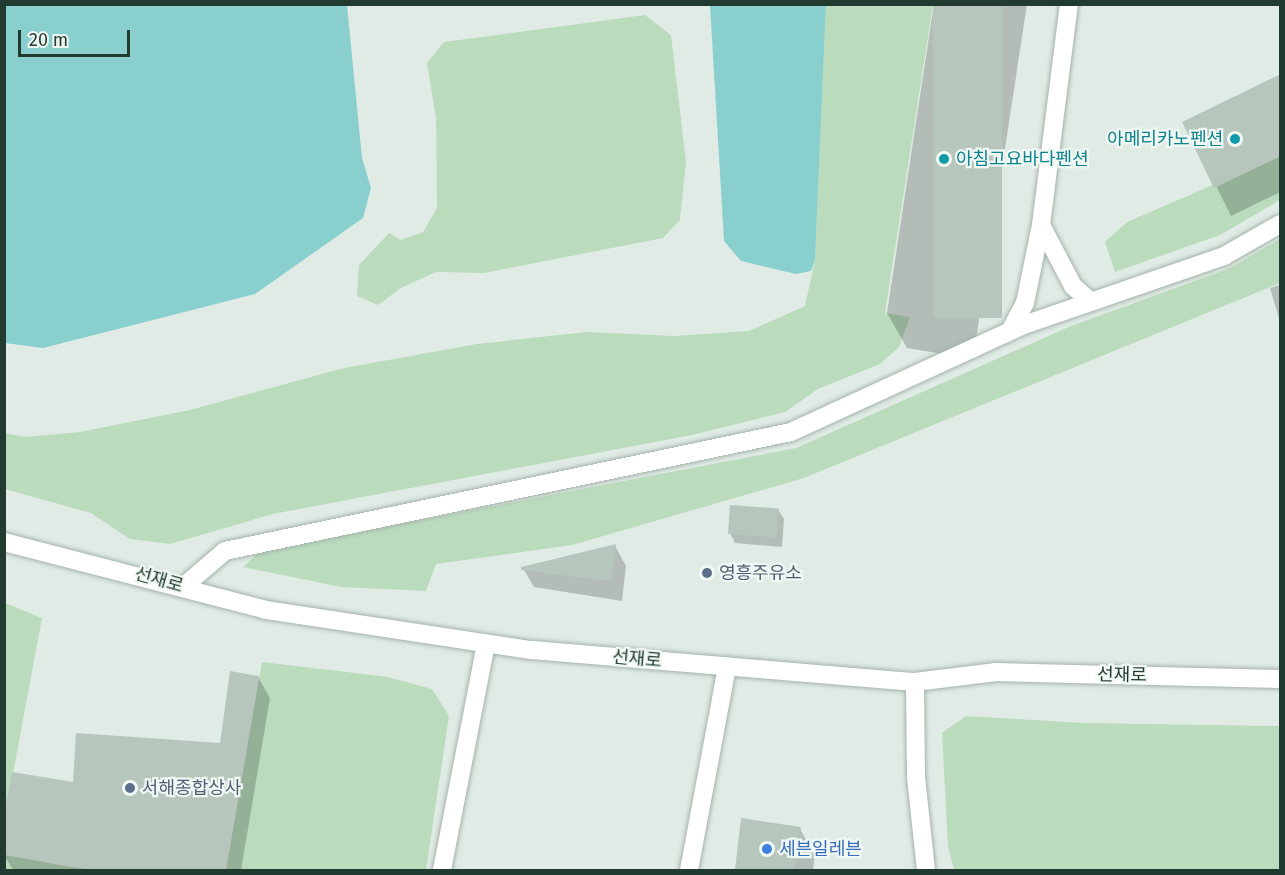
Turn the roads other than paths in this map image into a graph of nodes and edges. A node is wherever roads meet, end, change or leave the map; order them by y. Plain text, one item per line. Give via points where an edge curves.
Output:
1 (1069, 4) edge
2 (1281, 224) edge
3 (1041, 225) junction
4 (1091, 302) junction
5 (1010, 331) junction
6 (4, 542) edge
7 (183, 587) junction
8 (486, 644) junction
9 (727, 667) junction
10 (1281, 679) edge
11 (915, 682) junction
12 (442, 870) edge
13 (689, 870) edge
14 (926, 870) edge

1 - 3 street
2 - 4 street via 1224,255
3 - 4 street via 1073,286
3 - 5 street via 1025,303
4 - 5 street
5 - 7 street via 791,432 225,550
6 - 7 street, 선재로
7 - 8 street, 선재로 via 266,610
8 - 9 street, 선재로
8 - 12 street
9 - 11 street, 선재로
9 - 13 street
10 - 11 street, 선재로 via 996,672
11 - 14 street via 916,777

